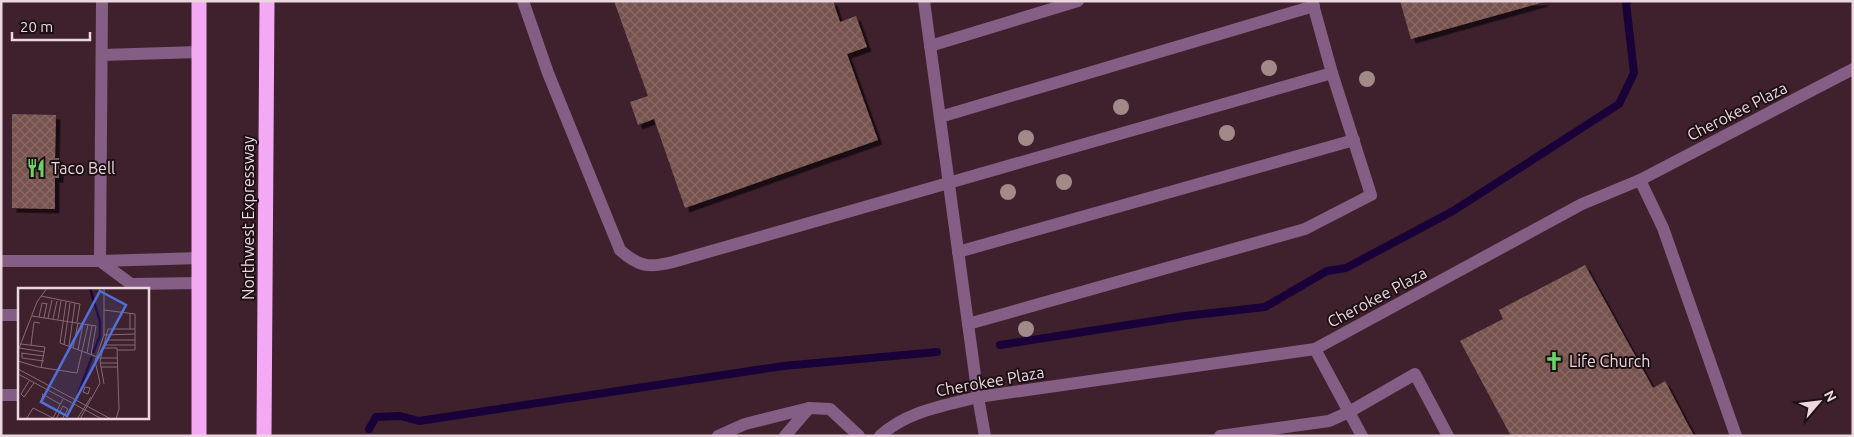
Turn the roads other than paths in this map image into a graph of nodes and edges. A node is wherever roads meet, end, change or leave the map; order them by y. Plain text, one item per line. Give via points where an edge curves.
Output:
1 (102, 1) edge
2 (199, 1) edge
3 (267, 1) edge
4 (523, 1) edge
5 (924, 1) edge
6 (1078, 1) edge
7 (1313, 3) edge
8 (930, 46) junction
9 (200, 52) junction
10 (102, 55) junction
11 (1853, 69) edge
12 (1332, 73) junction
13 (940, 117) junction
14 (1354, 140) junction
15 (1640, 180) junction
16 (948, 182) junction
17 (958, 252) junction
18 (200, 258) junction
19 (1, 261) edge
20 (100, 261) junction
21 (200, 283) junction
22 (1, 315) edge
23 (18, 315) edge
24 (968, 324) junction
25 (1315, 348) junction
26 (1, 395) edge
27 (18, 395) edge
28 (978, 397) junction
29 (809, 408) junction
30 (1349, 412) junction
31 (1276, 432) edge
32 (199, 436) edge
33 (264, 436) edge
34 (718, 436) edge
35 (785, 436) edge
36 (859, 436) edge
37 (880, 436) edge
38 (985, 436) edge
39 (1220, 436) edge
40 (1362, 436) edge
41 (1448, 436) edge
42 (1736, 436) edge

1 - 10 street
2 - 9 highway
3 - 33 highway, Northwest Expressway
4 - 16 street via 620,250 632,261 658,266
5 - 8 street
6 - 8 street
7 - 12 street
7 - 13 street
8 - 13 street
9 - 10 street
9 - 18 highway
10 - 20 street
11 - 15 street, Cherokee Plaza
12 - 14 street
12 - 16 street
13 - 16 street
14 - 17 street
14 - 24 street via 1371,195 1305,229
15 - 25 street, Cherokee Plaza via 1582,204
15 - 42 street via 1663,228
16 - 17 street
17 - 24 street
18 - 20 street
18 - 21 highway
19 - 20 street
20 - 21 street via 131,284
21 - 32 highway
22 - 23 street
24 - 28 street
25 - 28 street, Cherokee Plaza
25 - 30 street
26 - 27 street
28 - 37 street, Cherokee Plaza via 908,417
28 - 38 street
29 - 34 street via 745,424
29 - 35 street
29 - 36 street via 830,409
30 - 31 street via 1329,421
30 - 40 street
30 - 41 street via 1415,374
31 - 39 street

